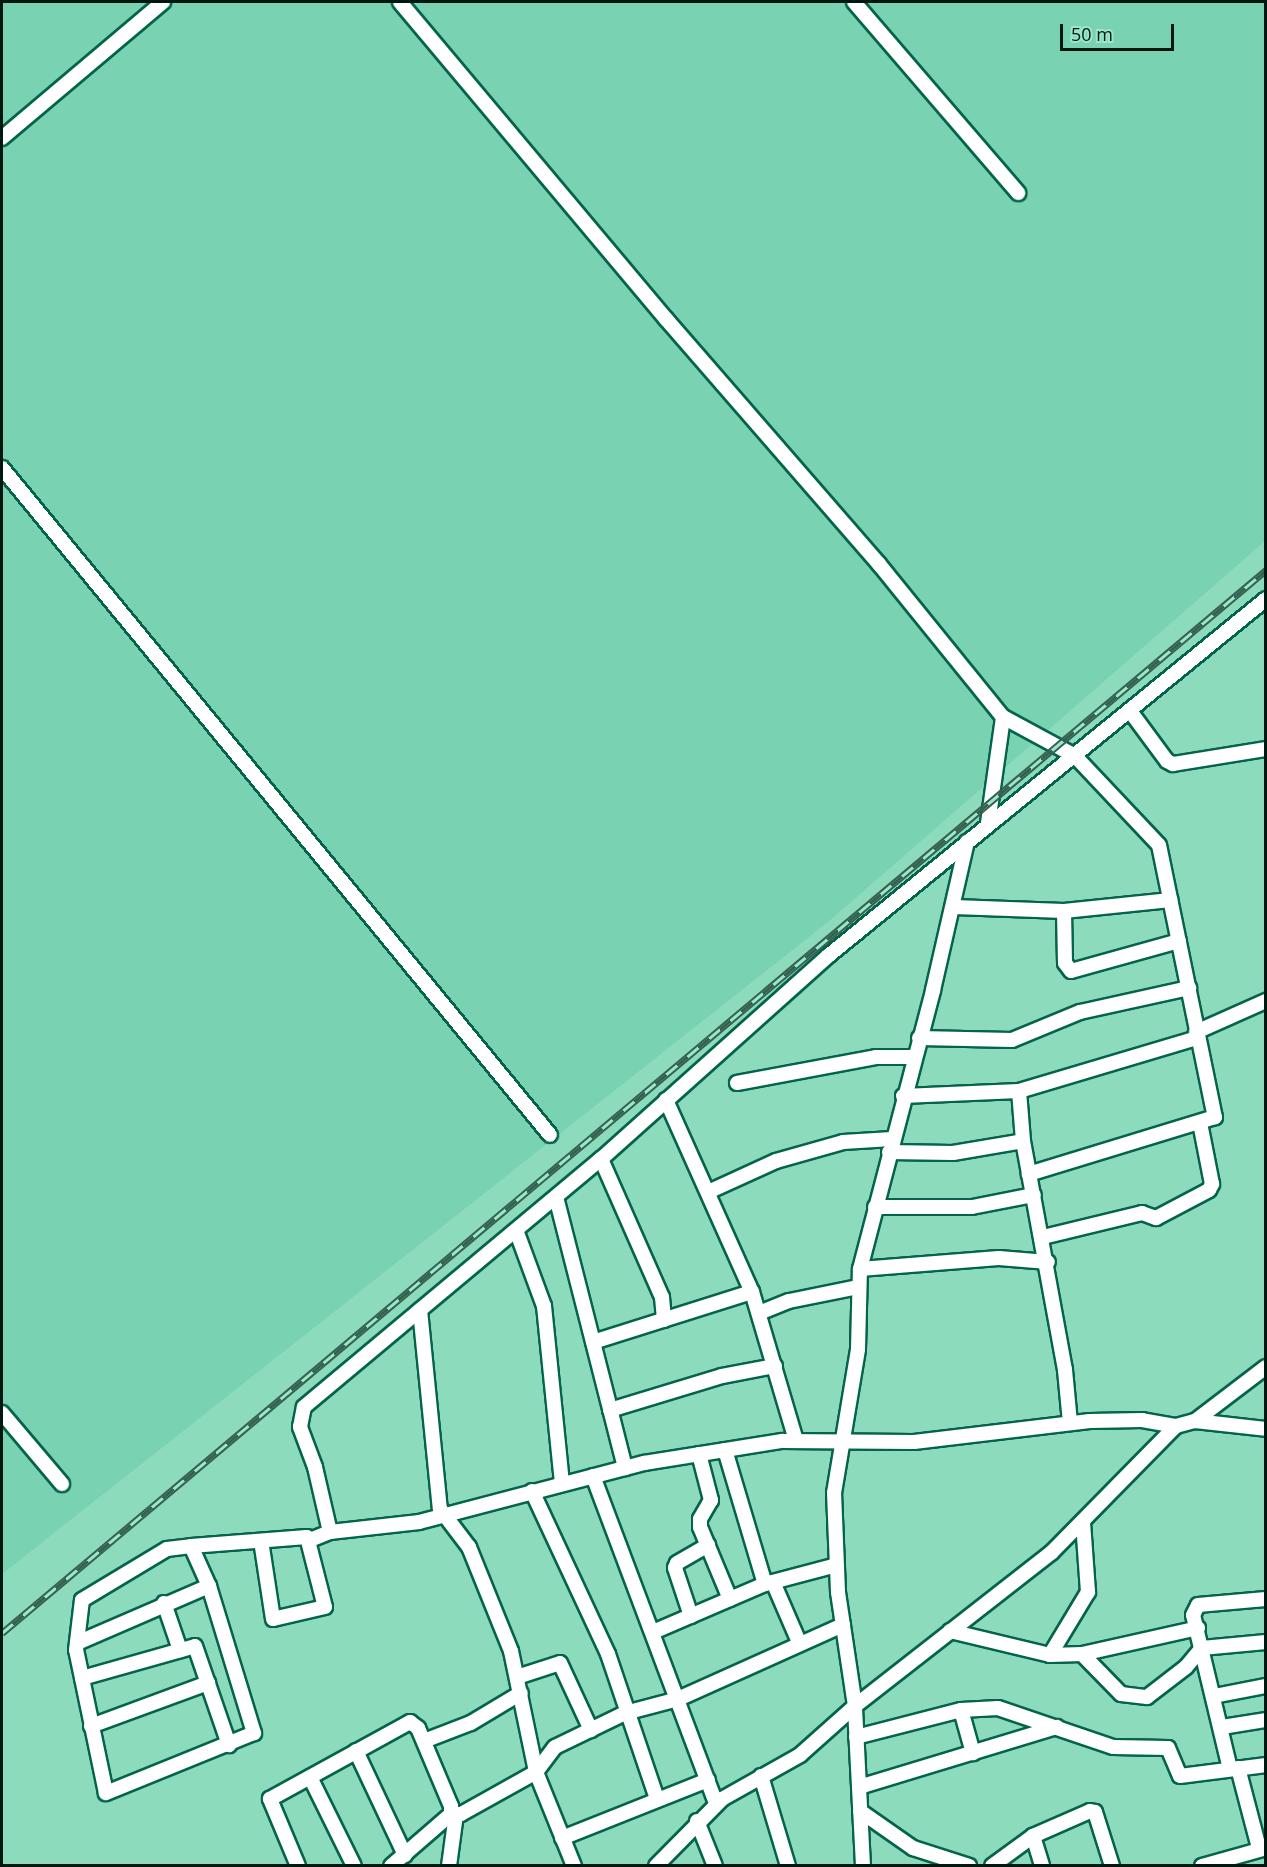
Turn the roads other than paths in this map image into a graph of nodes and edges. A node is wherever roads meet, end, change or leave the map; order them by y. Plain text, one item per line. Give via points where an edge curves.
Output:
1 (163, 2) edge
2 (400, 2) edge
3 (854, 2) edge
4 (2, 138) edge
5 (1018, 193) dead end
6 (2, 468) edge
7 (1266, 599) edge
8 (1131, 711) junction
9 (1003, 717) junction
10 (1266, 749) edge
11 (1075, 756) junction
12 (988, 823) junction
13 (967, 842) junction
14 (1170, 900) junction
15 (954, 907) junction
16 (1064, 911) junction
17 (1179, 941) junction
18 (1189, 988) junction
19 (1266, 1001) edge
20 (1197, 1035) junction
21 (919, 1038) junction
22 (914, 1057) junction
23 (737, 1083) dead end
24 (1019, 1091) junction
25 (903, 1096) junction
26 (666, 1100) junction
27 (1200, 1123) junction
28 (550, 1136) dead end
29 (1023, 1141) junction
30 (890, 1145) junction
31 (601, 1159) junction
32 (1029, 1174) junction
33 (708, 1192) junction
34 (1034, 1195) junction
35 (556, 1197) junction
36 (875, 1207) junction
37 (516, 1230) junction
38 (1043, 1237) junction
39 (1048, 1262) junction
40 (860, 1269) junction
41 (858, 1287) junction
42 (752, 1292) junction
43 (420, 1310) junction
44 (759, 1313) junction
45 (664, 1320) junction
46 (593, 1342) junction
47 (775, 1366) junction
48 (1266, 1367) edge
49 (610, 1410) junction
50 (2, 1413) edge
51 (1195, 1421) junction
52 (1070, 1423) junction
53 (1176, 1426) junction
54 (1266, 1429) edge
55 (796, 1440) junction
56 (844, 1443) junction
57 (725, 1450) junction
58 (699, 1454) junction
59 (625, 1468) junction
60 (593, 1476) junction
61 (562, 1483) junction
62 (62, 1484) dead end
63 (532, 1491) junction
64 (442, 1514) junction
65 (1083, 1522) junction
66 (330, 1532) junction
67 (310, 1540) junction
68 (261, 1541) junction
69 (708, 1545) junction
70 (191, 1546) junction
71 (837, 1565) junction
72 (769, 1583) junction
73 (209, 1586) junction
74 (730, 1599) junction
75 (1266, 1599) edge
76 (164, 1603) junction
77 (691, 1616) junction
78 (843, 1625) junction
79 (1198, 1628) junction
80 (653, 1632) junction
81 (950, 1632) junction
82 (799, 1642) junction
83 (1266, 1642) edge
84 (77, 1643) junction
85 (1202, 1648) junction
86 (180, 1650) junction
87 (1082, 1654) junction
88 (1050, 1655) junction
89 (517, 1677) junction
90 (82, 1678) junction
91 (208, 1683) junction
92 (1266, 1686) edge
93 (521, 1693) junction
94 (1214, 1696) junction
95 (678, 1699) junction
96 (855, 1706) junction
97 (961, 1710) junction
98 (625, 1713) junction
99 (1266, 1720) edge
100 (91, 1726) junction
101 (1057, 1727) junction
102 (1222, 1727) junction
103 (591, 1730) junction
104 (856, 1737) junction
105 (423, 1742) junction
106 (229, 1745) junction
107 (356, 1751) junction
108 (973, 1753) junction
109 (1266, 1765) edge
110 (1234, 1768) junction
111 (536, 1772) junction
112 (761, 1776) junction
113 (310, 1777) junction
114 (708, 1780) junction
115 (859, 1787) junction
116 (657, 1799) junction
117 (716, 1803) junction
118 (860, 1811) junction
119 (453, 1814) junction
120 (1266, 1818) edge
121 (696, 1821) junction
122 (1251, 1821) junction
123 (1033, 1836) junction
124 (562, 1838) junction
125 (1262, 1848) edge
126 (405, 1855) junction
127 (1246, 1859) edge
128 (570, 1864) edge
129 (997, 1864) edge
130 (298, 1866) edge
131 (354, 1866) edge
132 (391, 1866) edge
133 (449, 1866) edge
134 (656, 1866) edge
135 (715, 1866) edge
136 (788, 1866) edge
137 (863, 1866) edge
138 (969, 1866) edge
139 (1042, 1866) edge
140 (1112, 1866) edge
141 (1202, 1866) edge

1 - 4 street
2 - 9 street via 666,319 879,564
3 - 5 street
6 - 28 street
7 - 8 street
8 - 10 street via 1173,764
8 - 11 street
9 - 11 street
9 - 12 street
11 - 12 street
11 - 14 street via 1156,841
12 - 13 street
13 - 15 street
13 - 26 street via 820,963
14 - 16 street
14 - 17 street
15 - 16 street
15 - 21 street
16 - 17 street via 1065,963 1071,971
17 - 18 street
18 - 20 street
18 - 21 street via 1080,1012 1012,1040
19 - 20 street
20 - 24 street
20 - 27 street via 1217,1112
21 - 22 street
22 - 23 street via 876,1057
22 - 25 street
24 - 25 street
24 - 29 street
25 - 30 street
26 - 31 street
26 - 33 street
27 - 32 street
27 - 38 street via 1212,1184 1209,1191 1156,1218 1142,1213
29 - 30 street via 953,1153
29 - 32 street
30 - 33 street via 843,1142 776,1161
30 - 36 street
31 - 35 street
31 - 45 street via 662,1297
32 - 34 street
33 - 42 street
34 - 36 street via 972,1207
34 - 38 street
35 - 37 street
35 - 46 street
36 - 40 street
37 - 43 street
37 - 61 street via 544,1306
38 - 39 street
39 - 40 street via 999,1258
39 - 52 street
40 - 41 street
41 - 44 street via 789,1301
41 - 56 street via 858,1349
42 - 44 street
42 - 45 street
43 - 64 street
43 - 66 street via 303,1407 300,1427 315,1467
44 - 47 street
45 - 46 street
46 - 49 street
47 - 49 street via 722,1376
47 - 55 street
48 - 51 street
49 - 59 street
50 - 62 street
51 - 53 street
51 - 54 street
52 - 53 street via 1142,1420
52 - 56 street via 914,1442
53 - 65 street via 1134,1464
55 - 56 street
55 - 57 street
56 - 71 street via 834,1493
57 - 58 street
57 - 72 street
58 - 59 street
58 - 69 street via 711,1500 700,1519
59 - 60 street
60 - 61 street
60 - 80 street
61 - 63 street
63 - 64 street
63 - 98 street via 605,1646
64 - 66 street via 418,1522
64 - 89 street via 469,1547 511,1651
65 - 81 street
65 - 88 street via 1088,1592
66 - 67 street
67 - 68 street
67 - 68 street via 327,1603 321,1609 275,1620
68 - 70 street
69 - 74 street
69 - 77 street via 675,1568
70 - 73 street
70 - 84 street via 156,1553 82,1600
71 - 72 street
71 - 78 street
72 - 74 street
72 - 82 street
73 - 76 street
73 - 106 street via 254,1731 252,1736
74 - 77 street
75 - 79 street via 1198,1605 1193,1615
76 - 84 street
76 - 86 street
77 - 80 street
78 - 82 street
78 - 96 street
79 - 85 street
79 - 87 street
80 - 95 street
81 - 88 street
81 - 96 street
82 - 95 street via 752,1668
83 - 85 street
84 - 90 street
85 - 87 street via 1162,1688 1147,1696 1132,1697 1111,1687
85 - 94 street
86 - 90 street
86 - 91 street via 197,1648
87 - 88 street
89 - 93 street
89 - 103 street via 560,1663
90 - 100 street
91 - 100 street
91 - 106 street
92 - 94 street
93 - 105 street via 471,1723
93 - 111 street
94 - 102 street
95 - 98 street
95 - 114 street
96 - 104 street
96 - 112 street via 800,1755
97 - 101 street via 998,1708
97 - 104 street
97 - 108 street
98 - 103 street
98 - 116 street
99 - 102 street
100 - 106 street via 106,1793
101 - 108 street
101 - 110 street via 1113,1747 1168,1748 1180,1776
102 - 110 street
103 - 111 street via 555,1747
104 - 115 street
105 - 107 street via 418,1728 405,1722
105 - 119 street
107 - 113 street
107 - 126 street
108 - 115 street
109 - 110 street
110 - 122 street
111 - 119 street
111 - 124 street
112 - 117 street
112 - 136 street
113 - 130 street via 270,1799
113 - 131 street
114 - 116 street
114 - 117 street
115 - 118 street
116 - 124 street
117 - 121 street
118 - 137 street
118 - 138 street via 913,1848
119 - 126 street
119 - 133 street
120 - 122 street
121 - 134 street
121 - 135 street
122 - 125 street
123 - 129 street
123 - 139 street
123 - 140 street via 1095,1812
124 - 128 street
125 - 127 street
126 - 132 street
127 - 141 street

